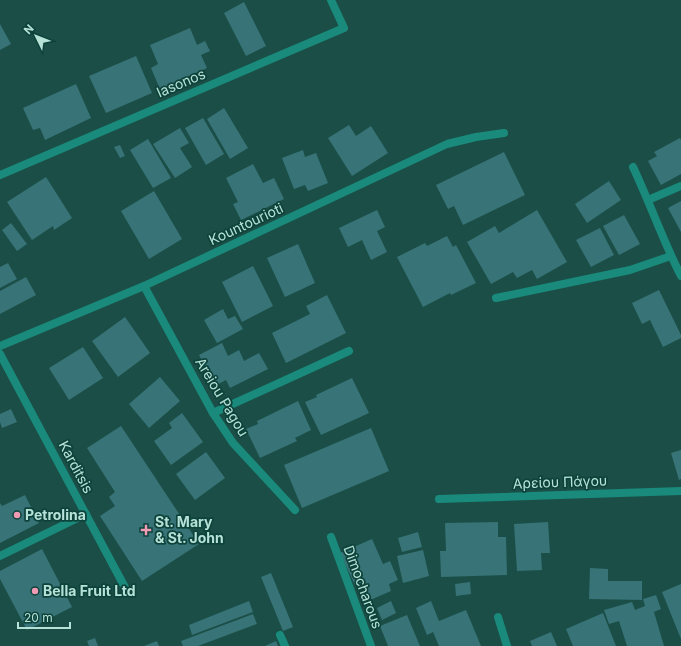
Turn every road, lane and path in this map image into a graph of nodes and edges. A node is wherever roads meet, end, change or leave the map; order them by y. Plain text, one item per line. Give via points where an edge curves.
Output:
1 (331, 0) edge
2 (504, 133) dead end
3 (633, 167) dead end
4 (0, 175) edge
5 (681, 186) edge
6 (648, 200) junction
7 (671, 256) junction
8 (681, 276) edge
9 (144, 286) junction
10 (496, 298) dead end
11 (0, 346) edge
12 (349, 351) dead end
13 (0, 354) edge
14 (213, 412) junction
15 (681, 491) edge
16 (439, 499) dead end
17 (295, 510) dead end
18 (86, 514) junction
19 (331, 537) dead end
20 (0, 556) edge
21 (128, 593) dead end
22 (498, 617) dead end
23 (280, 635) dead end
24 (285, 646) edge
25 (371, 646) edge
26 (507, 646) edge

1 - 4 street, Iasonos via 344,28
2 - 9 street, Kountourioti via 446,144
3 - 6 street
5 - 6 street
6 - 7 street
7 - 8 street
7 - 10 street via 630,270
9 - 11 street, Kountourioti
9 - 14 street, Areiou Pagou
12 - 14 street
13 - 18 street, Karditsis
14 - 17 street, Areiou Pagou via 233,443
15 - 16 street, Αρείου Πάγου
18 - 20 street
18 - 21 street, Karditsis
19 - 25 street, Dimocharous
22 - 26 street
23 - 24 street

